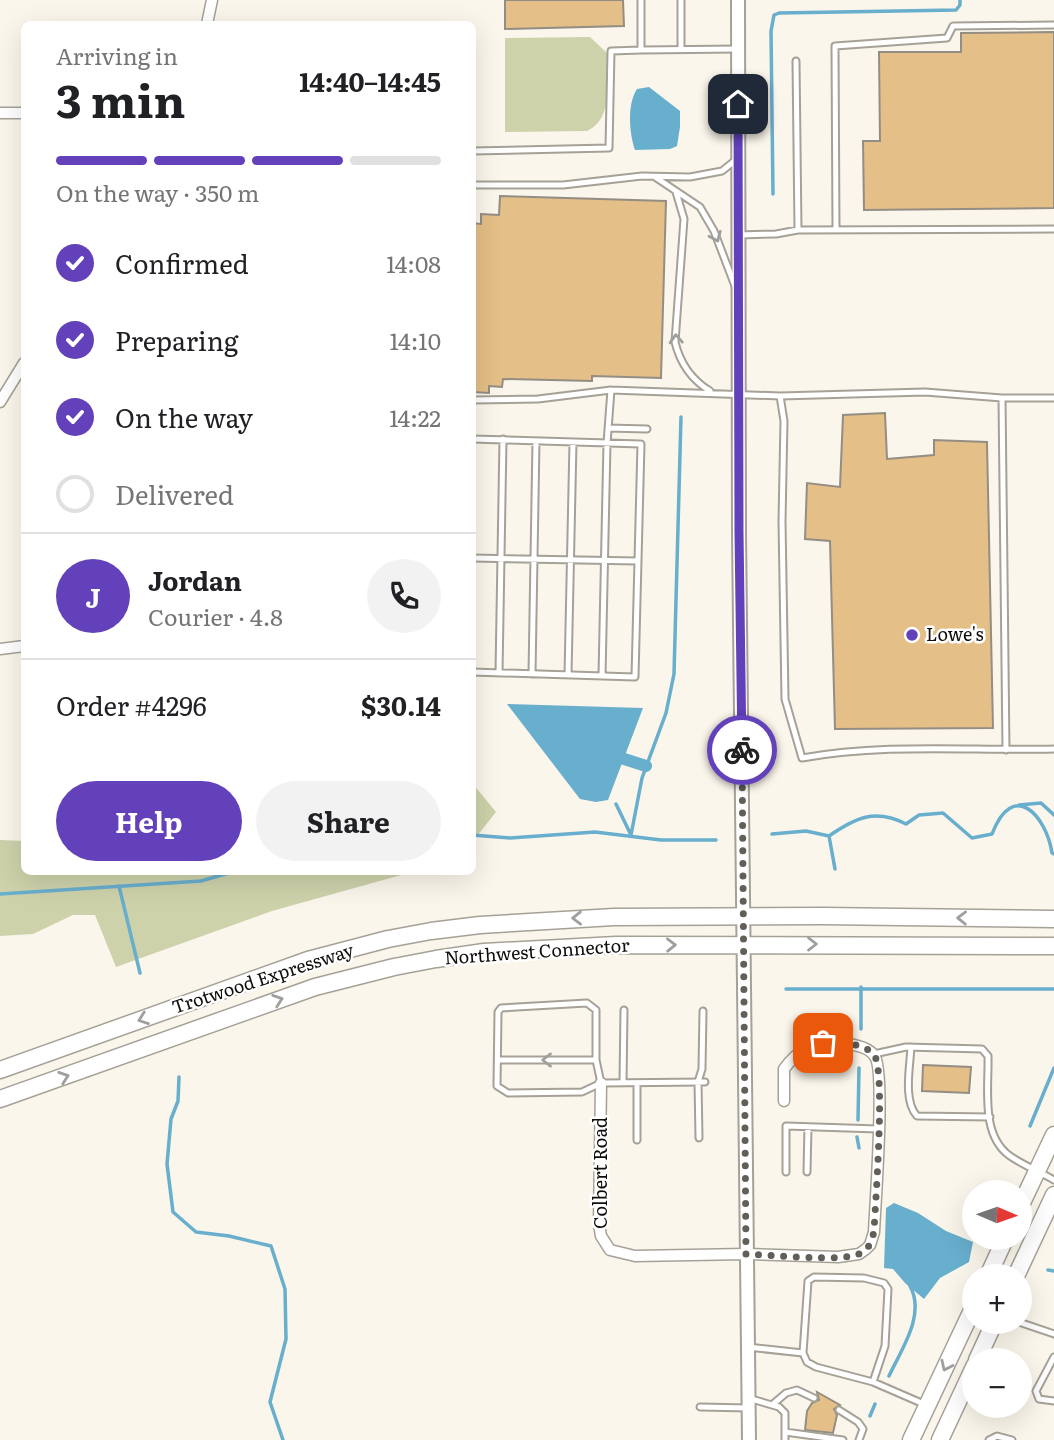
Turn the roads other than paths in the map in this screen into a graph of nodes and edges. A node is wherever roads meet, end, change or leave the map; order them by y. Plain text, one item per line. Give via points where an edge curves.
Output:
1 (212, 0) edge
2 (641, 0) edge
3 (681, 0) edge
4 (738, 0) edge
5 (208, 21) edge
6 (1054, 25) edge
7 (681, 49) junction
8 (739, 49) junction
9 (641, 50) junction
10 (796, 61) dead end
11 (0, 113) edge
12 (21, 113) edge
13 (476, 151) edge
14 (738, 159) junction
15 (655, 177) junction
16 (476, 185) edge
17 (677, 192) junction
18 (1054, 229) edge
19 (798, 230) junction
20 (836, 230) junction
21 (738, 235) junction
22 (738, 296) junction
23 (21, 368) edge
24 (611, 390) junction
25 (712, 393) junction
26 (738, 394) junction
27 (780, 396) junction
28 (1002, 398) junction
29 (1054, 398) edge
30 (476, 400) edge
31 (0, 402) edge
32 (608, 428) junction
33 (647, 429) dead end
34 (476, 439) edge
35 (503, 439) junction
36 (536, 441) junction
37 (573, 442) junction
38 (607, 443) junction
39 (476, 558) edge
40 (501, 558) junction
41 (534, 559) junction
42 (571, 560) junction
43 (604, 560) junction
44 (638, 561) junction
45 (21, 646) edge
46 (0, 649) edge
47 (476, 672) edge
48 (499, 673) junction
49 (532, 674) junction
50 (568, 675) junction
51 (601, 676) junction
52 (1006, 750) junction
53 (1054, 750) edge
54 (743, 916) junction
55 (1054, 916) edge
56 (744, 944) junction
57 (1049, 947) edge
58 (624, 1010) dead end
59 (703, 1011) dead end
60 (820, 1021) dead end
61 (823, 1043) junction
62 (911, 1047) junction
63 (874, 1055) junction
64 (498, 1060) junction
65 (596, 1060) junction
66 (0, 1070) edge
67 (701, 1082) junction
68 (601, 1083) junction
69 (623, 1083) junction
70 (637, 1083) junction
71 (0, 1099) edge
72 (784, 1101) dead end
73 (989, 1116) junction
74 (808, 1127) junction
75 (878, 1129) junction
76 (1054, 1135) edge
77 (699, 1138) dead end
78 (637, 1140) dead end
79 (1037, 1170) junction
80 (786, 1172) dead end
81 (807, 1172) dead end
82 (1054, 1180) edge
83 (1032, 1181) edge
84 (1054, 1195) edge
85 (1054, 1221) edge
86 (1032, 1242) joint
87 (746, 1254) junction
88 (1032, 1326) edge
89 (962, 1332) edge
90 (1054, 1334) edge
91 (747, 1347) junction
92 (803, 1353) junction
93 (1054, 1357) edge
94 (873, 1382) junction
95 (962, 1393) edge
96 (814, 1398) dead end
97 (1054, 1402) edge
98 (748, 1403) junction
99 (772, 1405) junction
100 (927, 1406) junction
101 (700, 1407) dead end
102 (839, 1410) dead end
103 (785, 1432) junction
104 (811, 1438) edge
105 (834, 1439) edge
106 (749, 1440) edge
107 (785, 1440) edge
108 (843, 1440) edge
109 (859, 1440) edge
110 (911, 1440) edge
111 (940, 1440) edge
112 (989, 1440) edge
113 (1012, 1440) edge

1 - 5 street
2 - 9 lane
3 - 7 lane
4 - 8 street
6 - 20 lane via 953,26 947,38 835,46
7 - 8 lane
7 - 9 lane
8 - 14 street
9 - 13 lane via 611,51 609,148
10 - 19 lane
11 - 12 street
14 - 15 lane via 722,171 703,176
14 - 21 street
15 - 16 lane via 564,185
15 - 17 lane
17 -> 22 lane via 708,218
25 -> 17 lane via 687,371 675,342 684,219
18 - 20 lane
19 - 20 lane
19 - 21 lane
21 - 22 street
22 - 26 street
23 - 31 street
24 - 25 lane
24 - 30 lane via 538,399
24 - 32 lane
25 - 26 lane
26 - 27 lane
26 - 54 street
27 - 28 lane via 925,392
27 - 52 lane via 784,421 785,699 802,758 882,748
28 - 29 lane
28 - 52 lane
32 - 33 lane
32 - 38 lane
34 - 35 lane
35 - 36 lane
35 - 40 lane
36 - 37 lane
36 - 41 lane
37 - 38 lane
37 - 42 lane
38 - 43 lane
38 - 44 lane via 641,444
39 - 40 lane
40 - 41 lane
40 - 48 lane
41 - 42 lane
41 - 49 lane
42 - 43 lane
42 - 50 lane
43 - 44 lane
43 - 51 lane
44 - 51 lane via 635,677
45 - 46 street
47 - 48 lane
48 - 49 lane
49 - 50 lane
50 - 51 lane
52 - 53 lane
55 -> 54 main road
54 - 56 street
54 -> 66 main road, Trotwood Expressway via 563,918 388,939 296,964
56 -> 57 main road, Northwest Connector
71 -> 56 main road, Northwest Connector via 302,992 394,967 484,952 565,946
56 - 87 street
58 - 69 lane
59 - 67 lane
60 - 61 lane
61 - 63 street via 859,1046
61 - 72 street via 803,1049 784,1069
62 - 63 lane
62 - 73 lane via 982,1048 988,1056
62 - 73 lane via 909,1097 917,1116
63 - 75 street
65 -> 64 lane
64 - 65 lane via 501,1008 587,1003 596,1010
64 - 68 lane via 497,1086 508,1093 582,1092
65 - 68 lane
67 - 70 lane
67 - 77 lane
68 - 69 lane
68 - 87 street, Colbert Road via 599,1224 605,1244 616,1253 635,1256
69 - 70 lane
70 - 78 lane
73 - 79 lane via 997,1143 1008,1155
74 - 75 lane
74 - 80 lane via 786,1126
74 - 81 lane
75 - 87 street via 874,1232 866,1249 859,1255 838,1257
76 - 79 main road
79 - 82 lane
79 - 83 main road
84 - 86 main road
85 - 86 main road
87 - 91 street
88 - 90 lane
89 -> 100 main road
91 - 92 lane
91 - 98 street
92 - 94 lane via 816,1367
92 - 94 lane via 808,1281 827,1277 884,1283 888,1289 885,1346
93 - 97 lane via 1036,1391 1038,1399
94 - 100 lane
95 - 111 main road
96 - 99 lane via 797,1390
98 - 99 lane
98 - 101 lane
98 - 106 street
99 - 103 lane via 785,1413
100 - 110 main road
102 - 109 lane via 863,1429
103 - 104 lane
103 - 107 lane
104 - 105 lane
105 - 108 lane
112 - 113 lane via 997,1436

